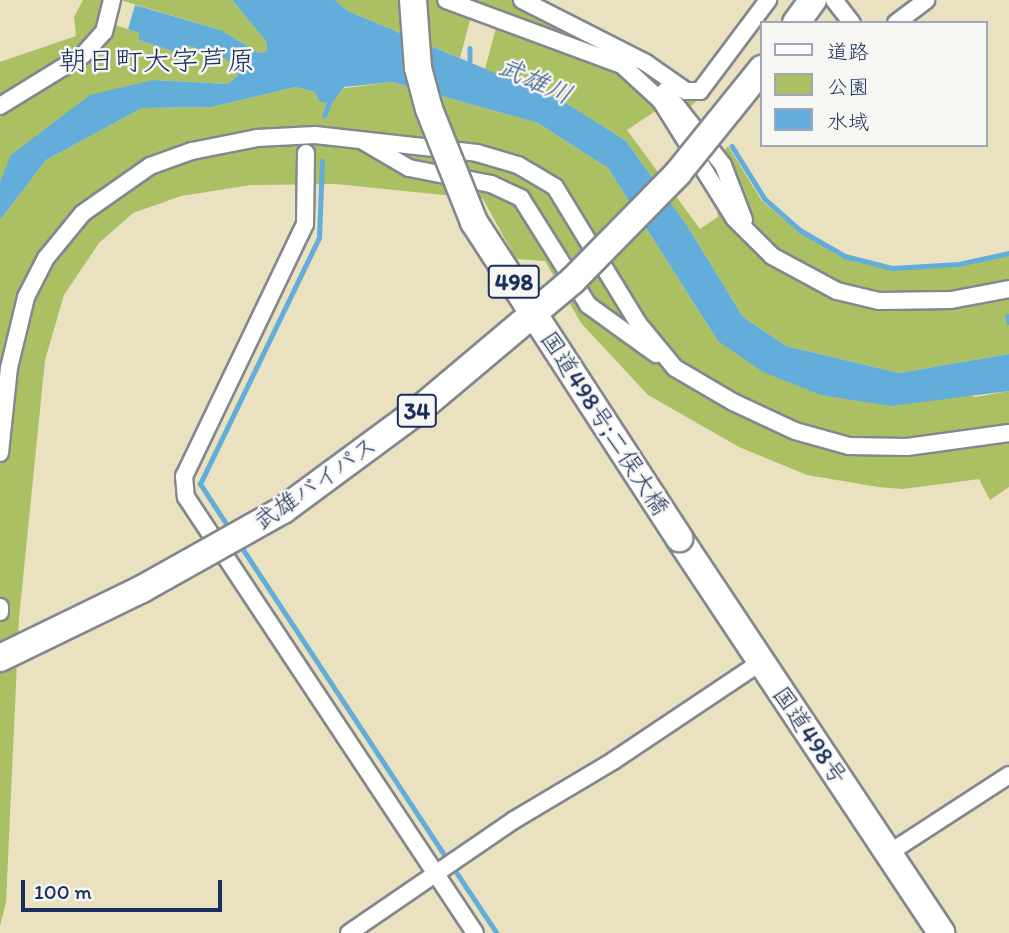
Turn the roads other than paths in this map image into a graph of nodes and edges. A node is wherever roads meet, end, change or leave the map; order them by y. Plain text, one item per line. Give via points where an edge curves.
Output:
1 (112, 0) edge
2 (412, 0) edge
3 (446, 0) edge
4 (522, 0) edge
5 (768, 0) edge
6 (813, 0) edge
7 (834, 0) edge
8 (926, 0) edge
9 (797, 21) edge
10 (850, 21) edge
11 (899, 21) edge
12 (622, 65) junction
13 (760, 71) edge
14 (665, 81) junction
15 (0, 106) edge
16 (357, 138) junction
17 (306, 153) dead end
18 (748, 232) junction
19 (1009, 289) edge
20 (532, 310) junction
21 (676, 368) junction
22 (1009, 433) edge
23 (0, 453) edge
24 (679, 538) joint
25 (0, 658) edge
26 (761, 662) junction
27 (1009, 775) edge
28 (889, 853) junction
29 (441, 872) junction
30 (349, 933) edge
31 (475, 933) edge
32 (941, 933) edge

1 - 15 street via 104,32 83,55
2 - 20 highway, 国道498号;二俣大橋 / 498, bridge via 418,68 450,168 474,222
3 - 12 street
4 - 14 street
5 - 14 street via 700,91 686,91
6 - 9 highway
7 - 10 street
8 - 11 street
12 - 14 street
12 - 18 street via 661,101 734,218
13 - 20 highway, 武雄バイパス / 34, bridge via 678,173 572,281
14 - 18 street via 723,165
16 - 21 street via 409,168 491,184 521,198 588,305
16 - 21 street via 477,153 518,165 555,187 638,323
16 - 23 street via 257,138 192,151 150,166 83,213 46,258 26,297 9,368
17 - 29 street via 305,224 184,476 186,497
18 - 19 street via 772,256 838,291 880,301 951,300
20 - 24 highway, 国道498号;二俣大橋 / 498, bridge
20 - 25 highway, 武雄バイパス / 34, bridge via 420,409 282,510 142,589
21 - 22 street via 795,431 849,446 907,447
24 - 26 highway, 国道498号 / 498
26 - 28 highway, 国道498号 / 498
26 - 29 street
27 - 28 street
28 - 32 highway, 国道498号 / 498
29 - 30 street
29 - 31 street

